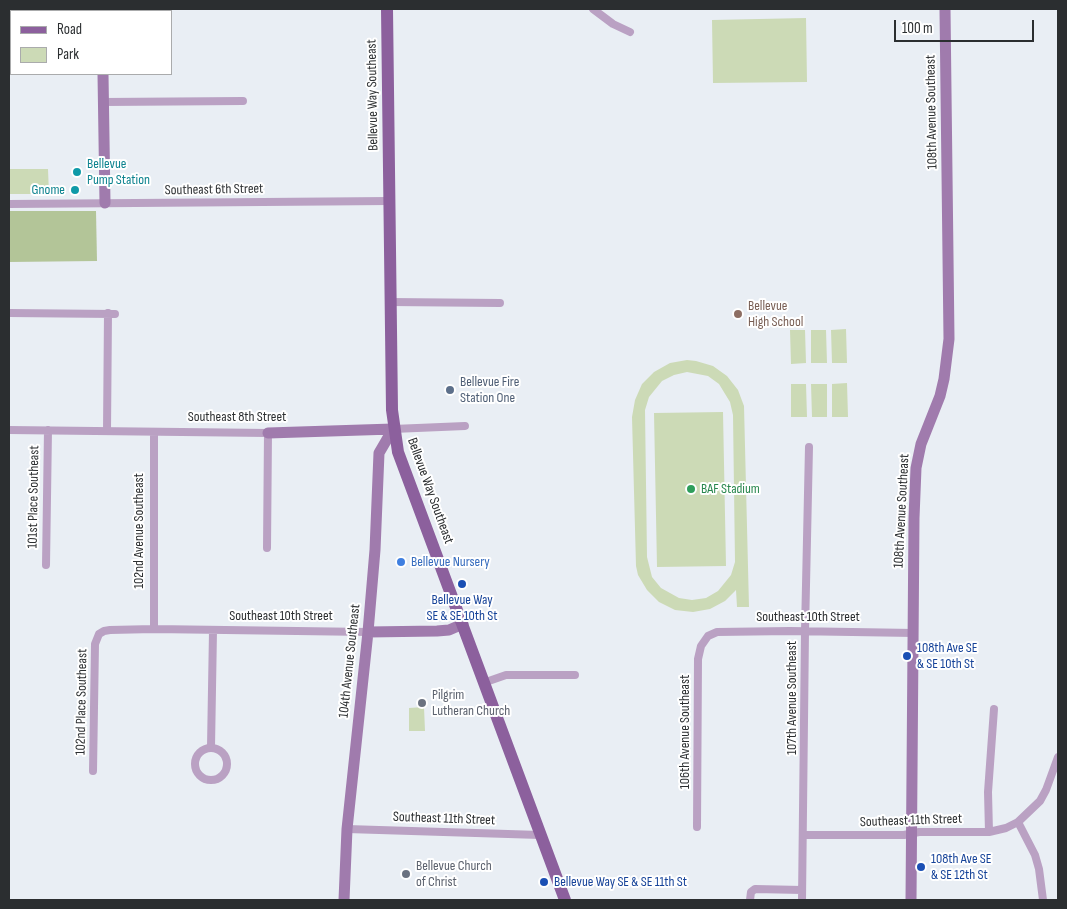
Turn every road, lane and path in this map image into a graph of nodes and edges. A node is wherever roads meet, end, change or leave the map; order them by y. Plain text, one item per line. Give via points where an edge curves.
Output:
1 (387, 9) edge
2 (592, 9) edge
3 (945, 9) edge
4 (630, 32) dead end
5 (103, 75) edge
6 (243, 101) dead end
7 (104, 102) junction
8 (389, 201) junction
9 (105, 203) junction
10 (9, 204) edge
11 (390, 302) junction
12 (500, 303) dead end
13 (9, 313) edge
14 (465, 426) dead end
15 (393, 429) junction
16 (9, 430) edge
17 (48, 430) junction
18 (107, 431) junction
19 (154, 432) junction
20 (268, 433) junction
21 (809, 447) dead end
22 (267, 548) dead end
23 (46, 565) dead end
24 (463, 624) junction
25 (154, 629) junction
26 (213, 631) junction
27 (805, 631) junction
28 (368, 632) junction
29 (914, 633) junction
30 (99, 634) joint
31 (705, 640) joint
32 (575, 675) dead end
33 (483, 683) junction
34 (994, 709) dead end
35 (211, 747) junction
36 (1058, 757) edge
37 (93, 771) dead end
38 (1018, 822) junction
39 (698, 827) dead end
40 (347, 829) junction
41 (989, 832) junction
42 (540, 834) junction
43 (912, 834) junction
44 (803, 835) junction
45 (802, 890) junction
46 (344, 900) edge
47 (565, 900) edge
48 (750, 900) edge
49 (802, 900) edge
50 (911, 900) edge
51 (1043, 900) edge

1 - 8 main road, Bellevue Way Southeast
2 - 4 street
3 - 29 street, 108th Avenue Southeast via 949,339 940,396 921,444 916,468
5 - 7 street
6 - 7 street
7 - 9 street
8 - 9 street, Southeast 6th Street
8 - 11 main road, Bellevue Way Southeast
9 - 10 street, Southeast 6th Street
11 - 12 street
11 - 15 main road, Bellevue Way Southeast
13 - 18 street via 111,314
14 - 15 street, Southeast 8th Street
15 - 20 street, Southeast 8th Street
15 - 24 main road, Bellevue Way Southeast via 398,452
15 - 28 street, 104th Avenue Southeast via 380,453
16 - 17 street, Southeast 8th Street
17 - 18 street, Southeast 8th Street
17 - 23 street, 101st Place Southeast
18 - 19 street, Southeast 8th Street
19 - 20 street, Southeast 8th Street
19 - 25 street, 102nd Avenue Southeast
20 - 22 street
21 - 27 street, 107th Avenue Southeast
24 - 28 street, Southeast 10th Street via 449,630
24 - 33 main road, Bellevue Way Southeast
25 - 26 street, Southeast 10th Street
25 - 30 street, Southeast 10th Street via 110,630
26 - 28 street, Southeast 10th Street
26 - 35 street
27 - 29 street, Southeast 10th Street
27 - 31 street, Southeast 10th Street via 717,632
27 - 44 street, 107th Avenue Southeast
28 - 40 street, 104th Avenue Southeast
29 - 43 street, 108th Avenue Southeast
30 - 37 street, 102nd Place Southeast via 95,644
31 - 39 street, 106th Avenue Southeast via 698,652
32 - 33 street via 506,675
33 - 42 main road, Bellevue Way Southeast
34 - 41 street via 988,792
35 - 35 street via 199,752 195,764 200,776 212,780 223,775 228,763 222,752
36 - 38 street via 1040,801
38 - 41 street, Southeast 11th Street
38 - 51 street via 1039,869
40 - 42 street, Southeast 11th Street
40 - 46 street, 104th Avenue Southeast
41 - 43 street, Southeast 11th Street
42 - 47 main road, Bellevue Way Southeast
43 - 44 street, Southeast 11th Street
43 - 50 street, 108th Avenue Southeast
44 - 45 street, 107th Avenue Southeast
45 - 48 street via 755,889
45 - 49 street, 107th Avenue Southeast

